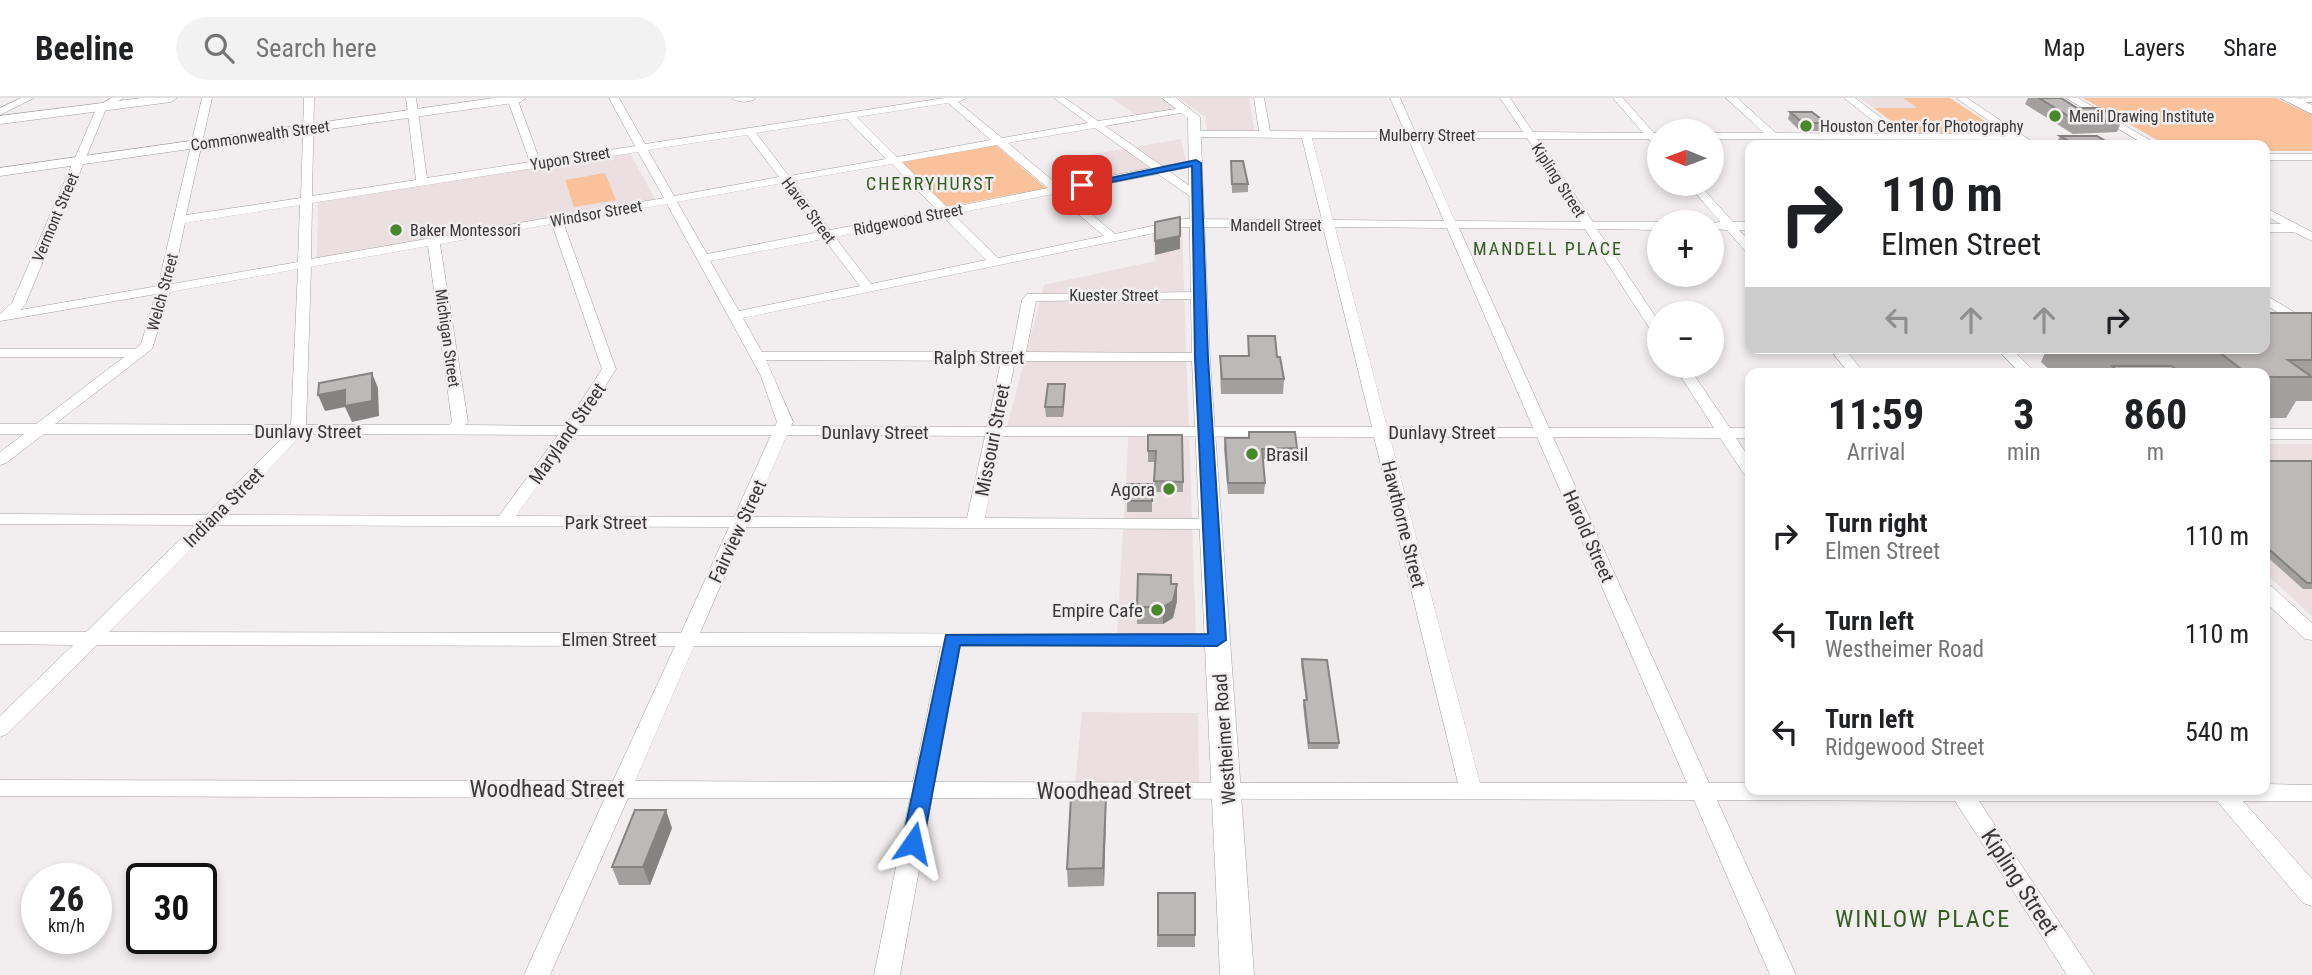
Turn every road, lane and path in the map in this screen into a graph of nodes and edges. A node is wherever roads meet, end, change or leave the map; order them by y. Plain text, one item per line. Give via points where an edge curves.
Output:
1 (29, 98) edge
2 (118, 98) edge
3 (171, 98) edge
4 (207, 98) edge
5 (309, 98) edge
6 (411, 98) edge
7 (515, 98) edge
8 (614, 98) edge
9 (737, 98) edge
10 (751, 98) edge
11 (1059, 98) edge
12 (1259, 98) edge
13 (1395, 98) edge
14 (1506, 98) edge
15 (1618, 98) edge
16 (1731, 98) edge
17 (1849, 98) edge
18 (1961, 98) edge
19 (2071, 98) edge
20 (956, 99) edge
21 (2299, 100) edge
22 (910, 102) edge
23 (1177, 104) edge
24 (102, 107) junction
25 (2312, 110) edge
26 (0, 112) edge
27 (413, 113) junction
28 (850, 116) junction
29 (0, 120) edge
30 (1097, 125) junction
31 (308, 128) junction
32 (1647, 128) edge
33 (750, 132) junction
34 (1195, 134) junction
35 (1265, 134) junction
36 (1306, 135) junction
37 (1411, 135) junction
38 (1530, 135) junction
39 (1647, 136) edge
40 (1724, 136) edge
41 (1772, 136) junction
42 (1899, 136) junction
43 (2020, 137) junction
44 (1776, 140) edge
45 (1904, 140) edge
46 (2024, 140) edge
47 (2144, 140) edge
48 (1000, 142) junction
49 (196, 144) junction
50 (641, 148) junction
51 (2270, 157) edge
52 (2299, 157) junction
53 (2312, 157) edge
54 (78, 160) junction
55 (895, 161) junction
56 (536, 163) junction
57 (1196, 163) junction
58 (2312, 164) edge
59 (1159, 170) junction
60 (0, 172) edge
61 (786, 180) junction
62 (422, 181) junction
63 (1056, 190) junction
64 (1704, 196) edge
65 (1198, 197) junction
66 (305, 200) junction
67 (669, 200) junction
68 (944, 212) junction
69 (2270, 213) edge
70 (180, 220) junction
71 (556, 220) junction
72 (1198, 224) junction
73 (1328, 225) junction
74 (1451, 226) junction
75 (1589, 226) junction
76 (1647, 226) edge
77 (1724, 226) edge
78 (1730, 226) junction
79 (1745, 226) edge
80 (2270, 228) edge
81 (2297, 228) junction
82 (2312, 228) edge
83 (827, 234) junction
84 (1111, 236) junction
85 (2312, 237) edge
86 (434, 243) junction
87 (1745, 243) edge
88 (701, 258) junction
89 (994, 261) junction
90 (304, 266) junction
91 (868, 288) junction
92 (164, 289) junction
93 (1200, 296) junction
94 (1029, 300) joint
95 (2270, 302) edge
96 (1647, 314) edge
97 (734, 316) junction
98 (2, 319) edge
99 (2312, 330) edge
100 (0, 353) edge
101 (140, 353) junction
102 (1841, 354) edge
103 (2009, 354) edge
104 (756, 356) junction
105 (1013, 357) junction
106 (1201, 358) junction
107 (1853, 368) edge
108 (2024, 368) edge
109 (1689, 378) edge
110 (0, 429) edge
111 (41, 429) junction
112 (297, 431) junction
113 (453, 431) junction
114 (568, 431) junction
115 (782, 432) junction
116 (994, 432) junction
117 (1205, 432) junction
118 (1380, 432) junction
119 (1544, 433) junction
120 (1725, 433) junction
121 (1745, 433) edge
122 (2270, 434) edge
123 (2312, 434) edge
124 (0, 460) edge
125 (1745, 463) edge
126 (0, 519) edge
127 (210, 520) junction
128 (504, 521) junction
129 (741, 522) junction
130 (975, 523) junction
131 (1212, 524) junction
132 (2270, 596) edge
133 (2312, 634) edge
134 (0, 638) edge
135 (92, 638) junction
136 (688, 639) junction
137 (952, 639) junction
138 (1217, 640) junction
139 (0, 729) edge
140 (0, 788) edge
141 (621, 790) junction
142 (923, 791) junction
143 (1227, 792) junction
144 (1471, 792) junction
145 (2270, 792) edge
146 (1703, 793) junction
147 (1745, 793) edge
148 (2312, 793) edge
149 (1963, 795) edge
150 (2224, 795) edge
151 (2312, 895) edge
152 (537, 975) edge
153 (887, 975) edge
154 (1237, 975) edge
155 (1783, 975) edge
156 (2081, 975) edge

1 - 26 street
2 - 24 street
3 - 24 main road
4 - 49 street, Welch Street
5 - 31 street
6 - 27 street
7 - 27 main road, Commonwealth Street
7 - 56 street
8 - 50 street
9 - 10 street
11 - 30 street
12 - 35 street
13 - 37 street, Harold Street
14 - 38 street, Kipling Street
15 - 32 street
16 - 41 street
17 - 42 street
18 - 43 street
19 - 47 street
20 - 22 street, Yupon Street
20 - 48 street
21 - 25 main road
22 - 28 street, Yupon Street
23 - 30 street, Windsor Street
23 - 34 main road, Westheimer Road via 1194,117
24 - 29 main road
24 - 54 street, Vermont Street
27 - 31 main road, Commonwealth Street
27 - 62 street
28 - 33 street, Yupon Street
28 - 55 street
30 - 48 street, Windsor Street
30 - 59 street
31 - 49 main road, Commonwealth Street
31 - 66 street
33 - 50 street, Yupon Street
33 - 61 street, Haver Street
34 - 35 street, Mulberry Street
34 - 57 main road, Westheimer Road
35 - 36 street, Mulberry Street
36 - 37 street, Mulberry Street
36 - 73 street, Hawthorne Street
37 - 38 street, Mulberry Street
37 - 74 street, Harold Street
38 - 39 street, Mulberry Street
38 - 75 street, Kipling Street
40 - 41 street
41 - 42 street
41 - 44 street
42 - 43 street
42 - 45 street
43 - 46 street
48 - 55 street, Windsor Street
48 - 63 street
49 - 54 main road, Commonwealth Street
49 - 70 street, Welch Street
50 - 56 street, Yupon Street
50 - 67 street
51 - 52 street
52 - 53 street
52 - 58 street
54 - 60 main road, Commonwealth Street
54 - 98 street, Vermont Street via 18,305
55 - 61 street, Windsor Street
55 - 68 street
56 - 62 street, Yupon Street
57 - 59 street, Ridgewood Street
57 - 65 main road, Westheimer Road
59 - 63 street, Ridgewood Street
59 - 65 street
61 - 67 street, Windsor Street
61 - 83 street, Haver Street
62 - 66 street, Yupon Street
63 - 68 street, Ridgewood Street
63 - 84 street
64 - 78 street
65 - 72 main road, Westheimer Road
66 - 70 street, Yupon Street
66 - 90 street
67 - 71 street, Windsor Street
67 - 88 street
68 - 83 street, Ridgewood Street
68 - 89 street
69 - 81 street
70 - 92 street, Welch Street
71 - 86 street, Windsor Street
71 - 114 street, Maryland Street via 609,369
72 - 73 street, Mandell Street
72 - 84 street, Mandell Street
72 - 93 main road, Westheimer Road
73 - 74 street, Mandell Street
73 - 118 street, Hawthorne Street
74 - 75 street, Mandell Street
74 - 119 street, Harold Street
75 - 76 street, Mandell Street
75 - 96 street, Kipling Street
77 - 78 street
78 - 79 street
78 - 87 street
80 - 81 street
81 - 82 street
81 - 85 street
83 - 88 street, Ridgewood Street
83 - 91 street, Haver Street
84 - 89 street, Mandell Street
86 - 90 street, Windsor Street
86 - 113 street, Michigan Street via 460,422
88 - 97 street
89 - 91 street, Mandell Street
90 - 92 street, Windsor Street
90 - 112 street
91 - 97 street, Mandell Street
92 - 98 street, Windsor Street
92 - 101 street, Welch Street via 149,340
93 - 94 street, Kuester Street via 1040,295
93 - 106 main road, Westheimer Road
94 - 105 street, Missouri Street
95 - 99 street
97 - 104 street
100 - 101 street
101 - 111 street, Welch Street
102 - 107 street
103 - 108 street
104 - 105 street, Ralph Street
104 - 115 street via 785,416
105 - 106 street, Ralph Street
105 - 116 street, Missouri Street
106 - 117 main road, Westheimer Road
109 - 120 street
110 - 111 street, Dunlavy Street
111 - 112 street, Dunlavy Street
111 - 124 street, Welch Street
112 - 113 street, Dunlavy Street
112 - 127 street, Indiana Street
113 - 114 street, Dunlavy Street
114 - 115 street, Dunlavy Street
114 - 128 street, Maryland Street
115 - 116 street, Dunlavy Street
115 - 129 street, Fairview Street
116 - 117 street, Dunlavy Street
116 - 130 street, Missouri Street
117 - 118 street, Dunlavy Street
117 - 131 main road, Westheimer Road
118 - 119 street, Dunlavy Street
118 - 144 street, Hawthorne Street
119 - 120 street, Dunlavy Street
119 - 146 street, Harold Street
120 - 121 street, Dunlavy Street
120 - 125 street
122 - 123 street
126 - 127 street, Park Street
127 - 128 street, Park Street
127 - 135 street, Indiana Street
128 - 129 street, Park Street
129 - 130 street, Park Street
129 - 136 street, Fairview Street
130 - 131 street, Park Street
131 - 138 main road, Westheimer Road
132 - 133 street
134 - 135 street, Elmen Street
135 - 136 street, Elmen Street
135 - 139 street, Indiana Street
136 - 137 street, Elmen Street
136 - 141 street, Fairview Street
137 - 138 street, Elmen Street
137 - 142 street
138 - 143 main road, Westheimer Road
140 - 141 street, Woodhead Street
141 - 142 street, Woodhead Street
141 - 152 street, Fairview Street
142 - 143 street, Woodhead Street
142 - 153 street
143 - 144 street, Woodhead Street
143 - 154 main road, Westheimer Road
144 - 146 street, Woodhead Street
145 - 148 street, Woodhead Street
146 - 147 street, Woodhead Street
146 - 155 street, Harold Street
149 - 156 street, Kipling Street
150 - 151 street

